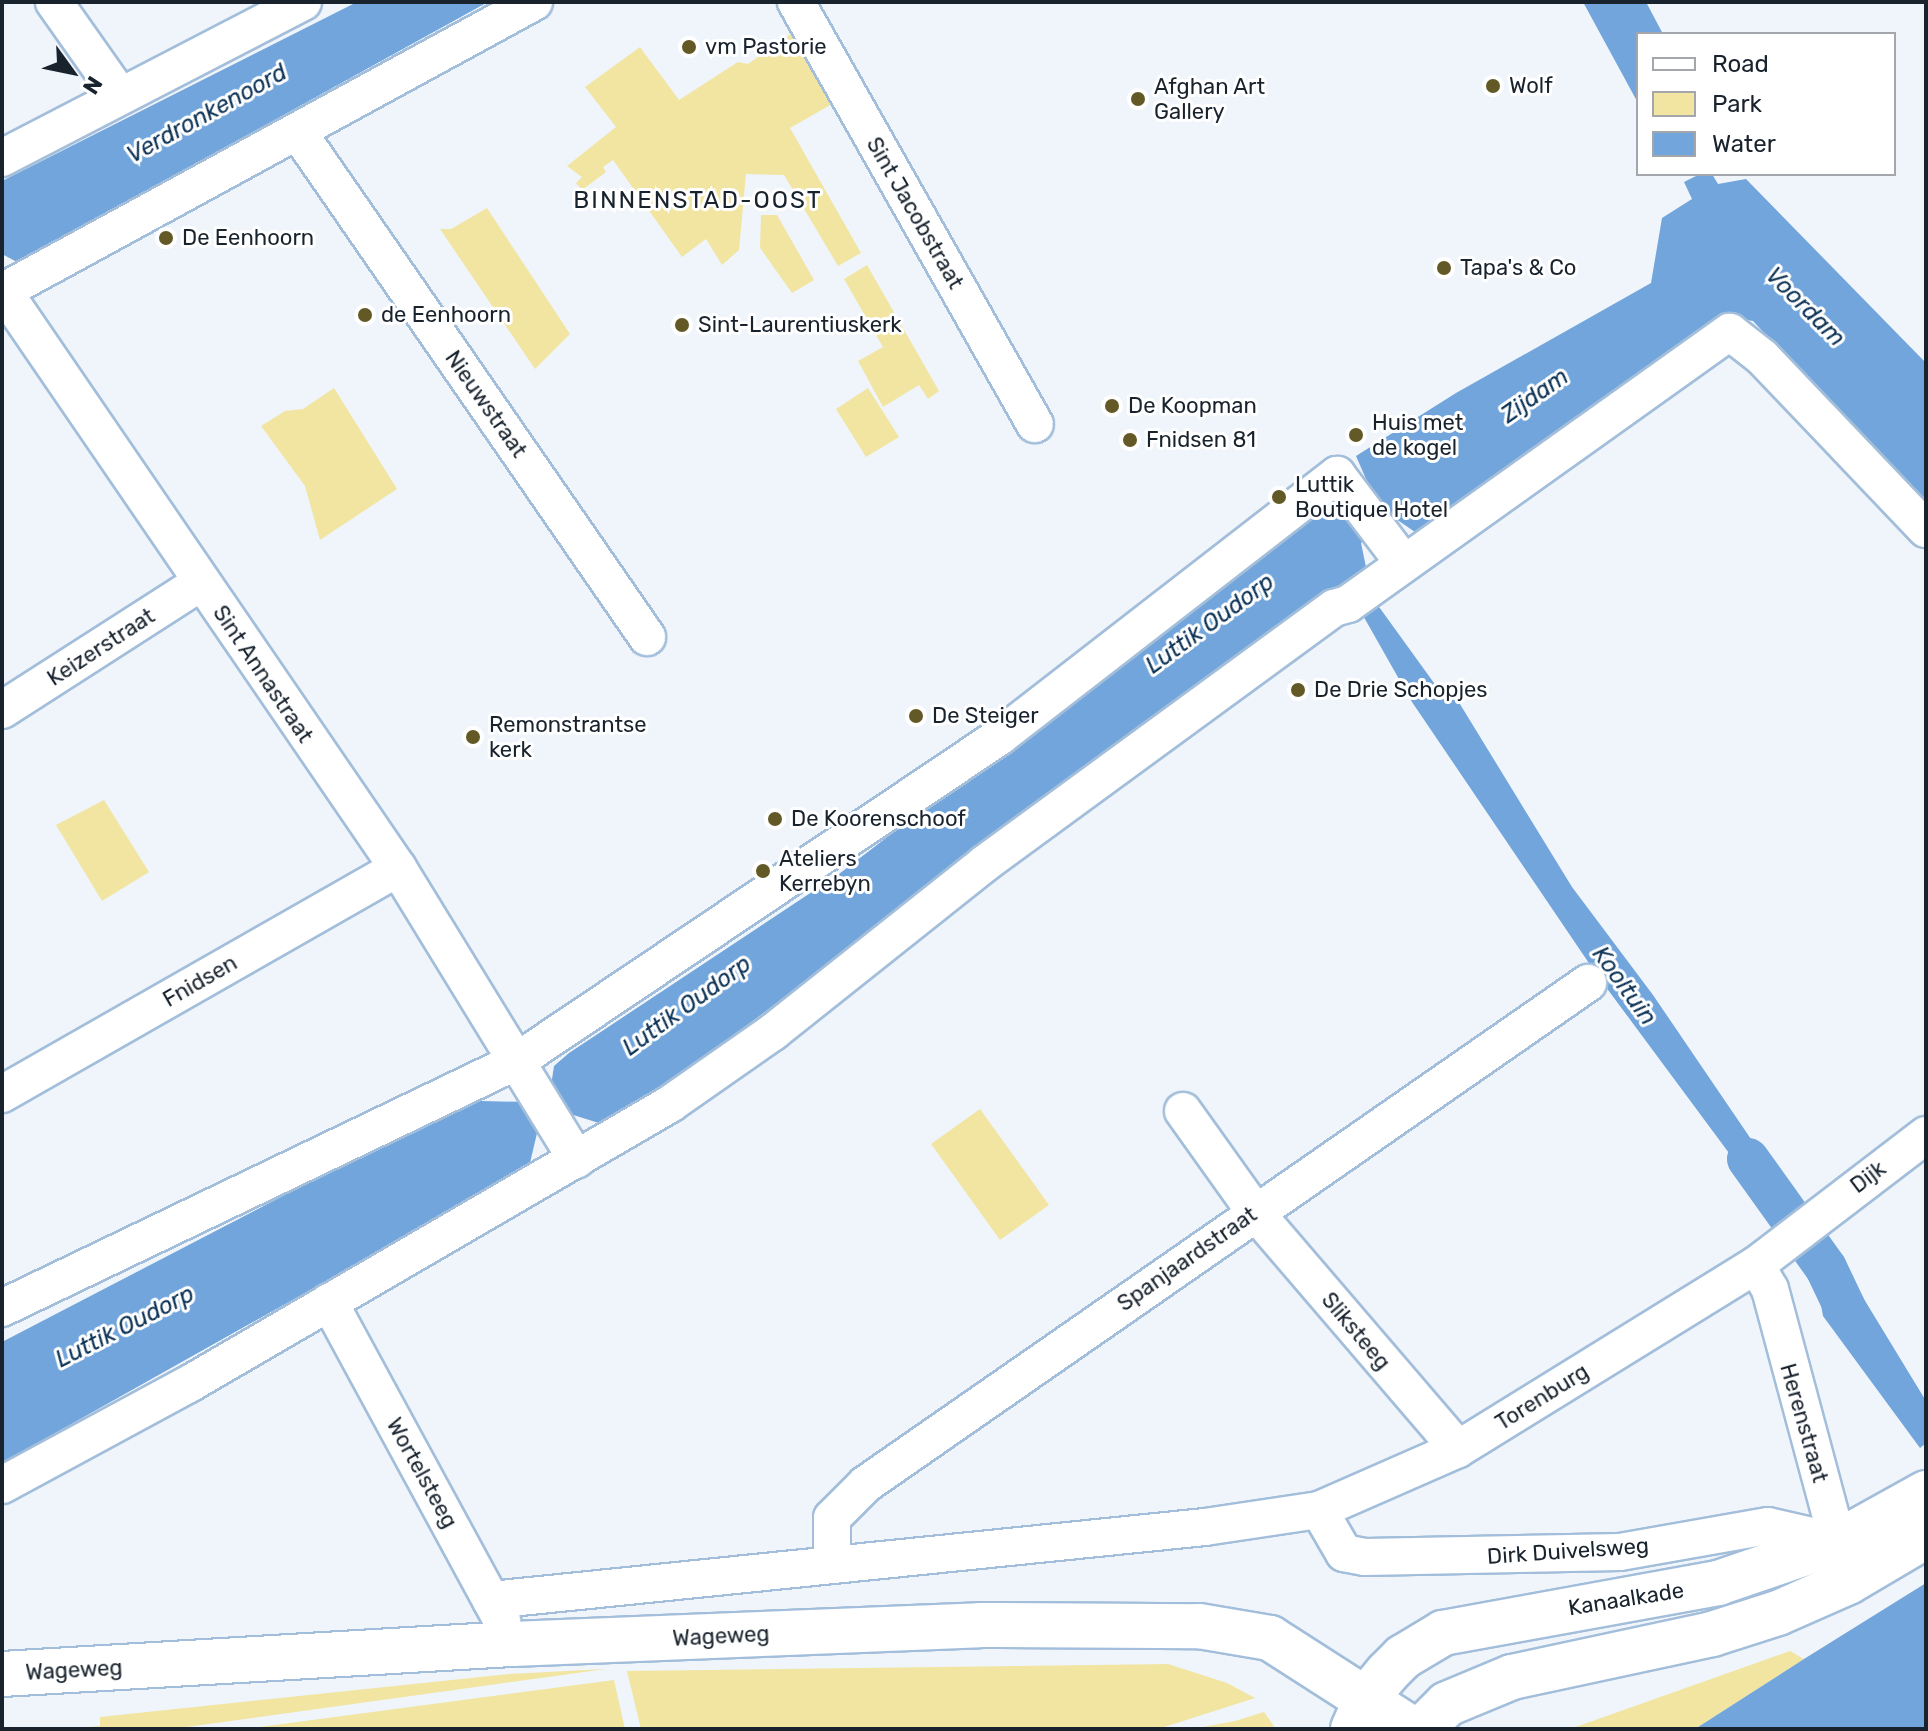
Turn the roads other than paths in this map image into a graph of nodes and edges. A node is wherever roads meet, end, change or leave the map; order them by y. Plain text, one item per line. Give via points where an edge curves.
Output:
1 (54, 2) edge
2 (303, 2) edge
3 (534, 2) edge
4 (796, 2) edge
5 (119, 94) junction
6 (298, 132) junction
7 (2, 158) edge
8 (2, 291) edge
9 (1035, 424) dead end
10 (1926, 529) edge
11 (1394, 548) junction
12 (200, 583) junction
13 (647, 637) dead end
14 (2, 710) edge
15 (398, 868) junction
16 (1588, 983) dead end
17 (526, 1077) junction
18 (2, 1094) edge
19 (1183, 1111) dead end
20 (1926, 1135) edge
21 (577, 1160) junction
22 (1255, 1212) junction
23 (1756, 1265) junction
24 (329, 1302) junction
25 (2, 1308) edge
26 (1458, 1449) junction
27 (2, 1485) edge
28 (1926, 1493) edge
29 (1319, 1510) junction
30 (1926, 1536) edge
31 (1843, 1562) junction
32 (832, 1564) junction
33 (491, 1600) junction
34 (512, 1644) junction
35 (2, 1674) edge
36 (1360, 1713) edge
37 (1412, 1729) edge
38 (1422, 1729) edge

1 - 5 street
2 - 5 street
3 - 6 street
4 - 9 street, Sint Jacobstraat
5 - 7 street
6 - 8 street
6 - 13 street, Nieuwstraat
8 - 12 street, Sint Annastraat
10 - 11 street via 1762,357 1730,332
11 - 17 street via 1344,485
11 - 21 street via 1359,596 1334,608 984,864 773,1032
12 - 14 street, Keizerstraat
12 - 15 street, Sint Annastraat
15 - 17 street, Sint Annastraat
15 - 18 street, Fnidsen
16 - 22 street, Spanjaardstraat
17 - 21 street, Sint Annastraat
17 - 25 street
19 - 22 street, Sliksteeg
20 - 23 street, Dijk
21 - 24 street
22 - 26 street, Sliksteeg
22 - 32 street, Spanjaardstraat via 866,1484 832,1518
23 - 26 street, Torenburg
23 - 31 street, Herenstraat via 1770,1289
24 - 27 street
24 - 33 street, Wortelsteeg
26 - 29 street, Torenburg
28 - 31 street, Kanaalkade
29 - 31 street, Dirk Duivelsweg via 1344,1553 1365,1557 1620,1552 1768,1526
29 - 32 street via 1205,1527
30 - 31 street, Kanaalkade
31 - 36 street, Kanaalkade via 1462,1626 1403,1657
31 - 38 street, Kanaalkade via 1712,1634 1512,1677 1447,1704
32 - 33 street
33 - 34 street, Wortelsteeg
34 - 35 street, Wageweg
34 - 36 street, Wageweg via 980,1625 1199,1626 1270,1638
36 - 37 street, Wageweg

